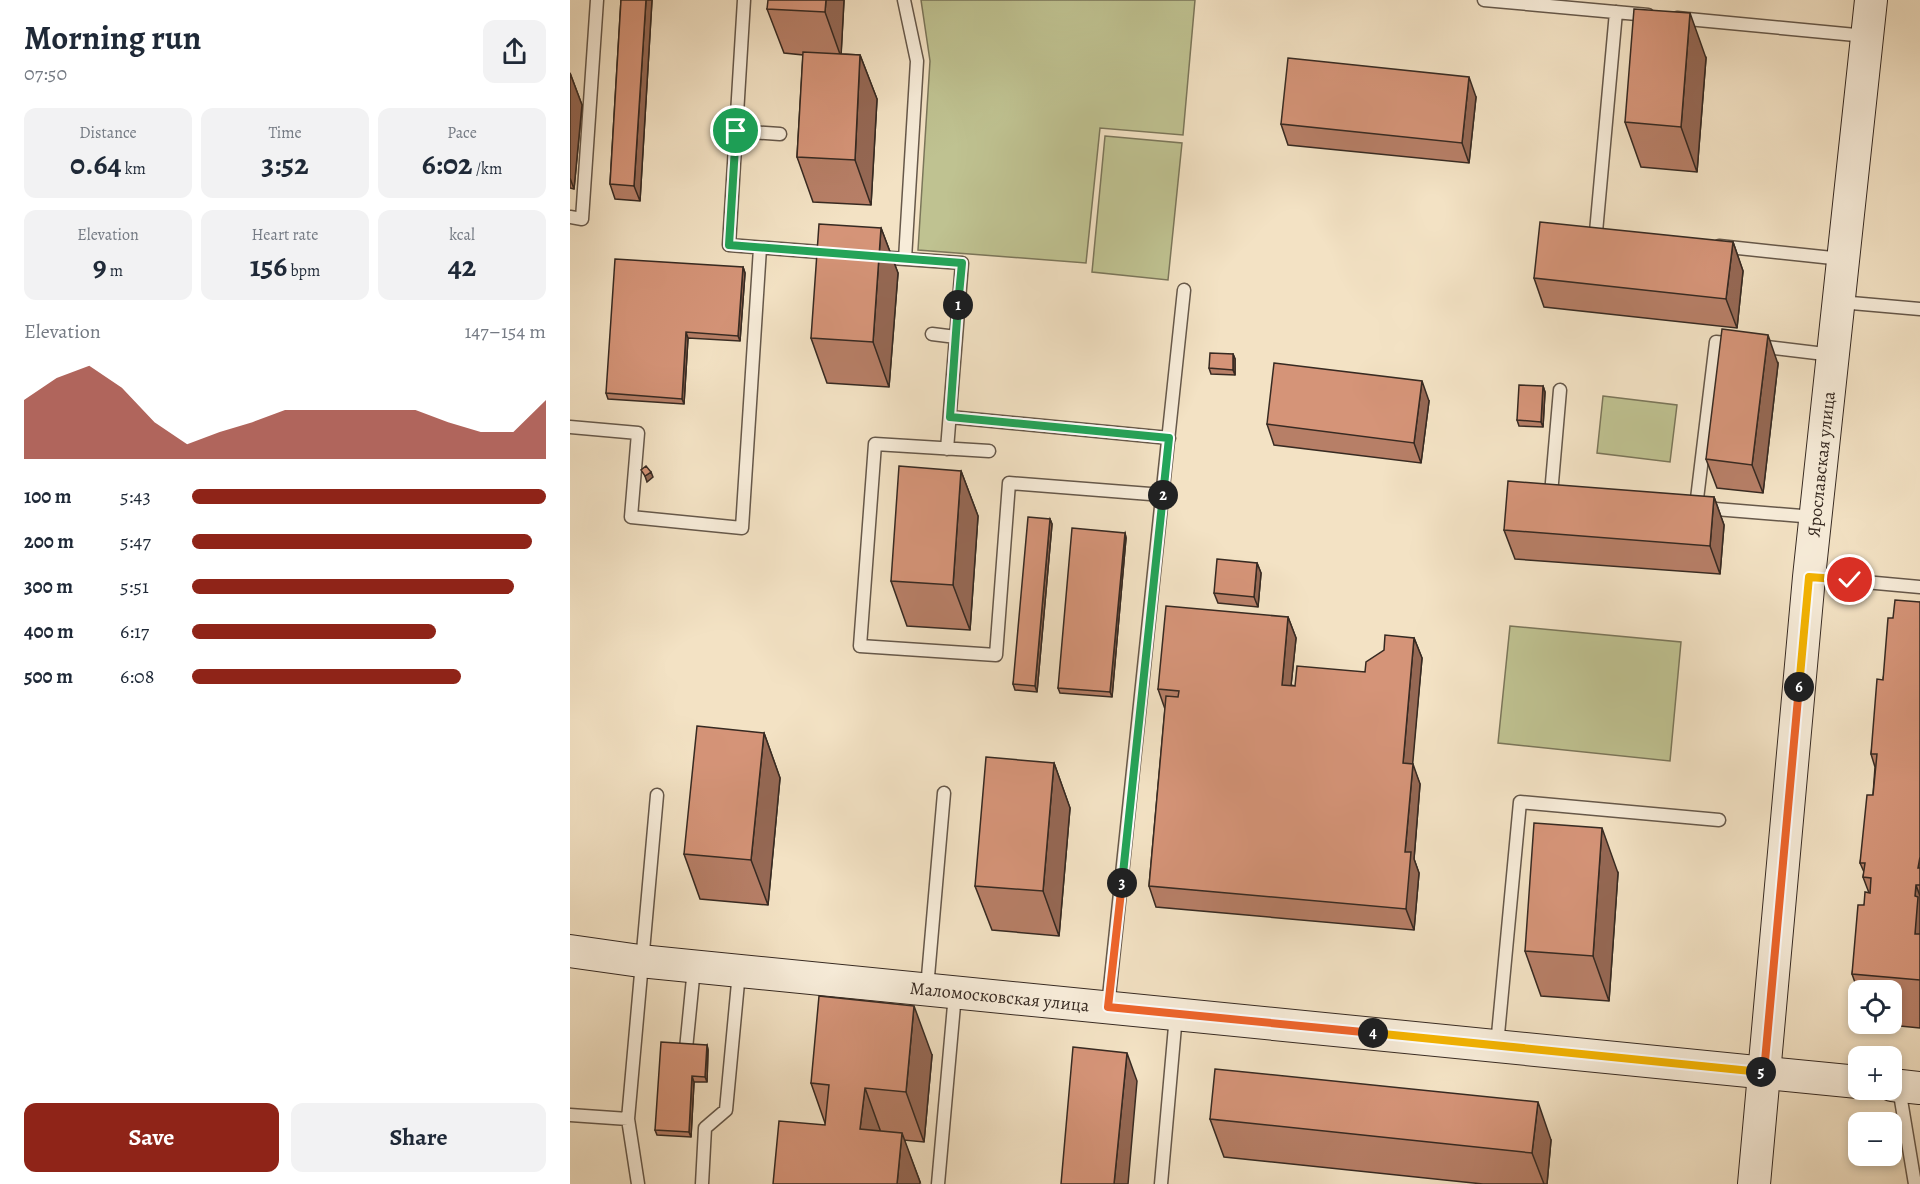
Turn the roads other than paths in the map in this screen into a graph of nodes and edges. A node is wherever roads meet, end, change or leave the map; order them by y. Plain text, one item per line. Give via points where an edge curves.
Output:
1 (597, 0) edge
2 (744, 0) edge
3 (904, 0) edge
4 (1484, 0) edge
5 (1871, 0) edge
6 (1616, 12) junction
7 (1867, 36) junction
8 (736, 131) junction
9 (780, 134) dead end
10 (570, 217) edge
11 (1596, 232) edge
12 (1702, 244) edge
13 (760, 248) junction
14 (905, 259) junction
15 (1844, 259) junction
16 (1184, 290) dead end
17 (1839, 302) junction
18 (1920, 309) edge
19 (932, 334) dead end
20 (956, 337) junction
21 (1833, 355) junction
22 (1560, 390) dead end
23 (950, 417) junction
24 (570, 427) edge
25 (1169, 438) junction
26 (947, 449) junction
27 (989, 451) dead end
28 (1552, 494) edge
29 (1163, 495) junction
30 (1815, 517) junction
31 (1809, 577) junction
32 (1920, 586) edge
33 (944, 793) dead end
34 (657, 795) dead end
35 (1719, 820) dead end
36 (570, 951) edge
37 (640, 961) junction
38 (694, 966) junction
39 (740, 971) junction
40 (941, 990) junction
41 (1108, 1007) junction
42 (1176, 1013) junction
43 (1497, 1045) junction
44 (686, 1048) edge
45 (1764, 1072) junction
46 (1848, 1081) edge
47 (1903, 1086) edge
48 (570, 1115) edge
49 (628, 1119) junction
50 (1916, 1172) edge
51 (638, 1184) edge
52 (702, 1184) edge
53 (938, 1184) edge
54 (1161, 1184) edge
55 (1754, 1184) edge
56 (1915, 1184) edge

1 - 10 lane via 582,219
2 - 8 lane
3 - 14 lane via 917,61
4 - 6 lane
5 - 7 street, Ярославская улица
6 - 7 lane
6 - 11 lane
7 - 15 street, Ярославская улица
8 - 9 lane
8 - 13 lane via 729,245
12 - 15 lane
13 - 14 lane
13 - 24 lane via 742,528 631,517 638,433
14 - 20 lane via 962,263
15 - 17 street, Ярославская улица
16 - 25 lane
17 - 18 lane
17 - 21 street, Ярославская улица
19 - 20 lane
20 - 23 lane
21 - 30 street, Ярославская улица
21 - 30 lane via 1716,342 1691,506
22 - 28 lane
23 - 25 lane
23 - 26 lane
25 - 29 lane
26 - 27 lane
26 - 29 lane via 875,444 860,646 996,655 1009,483
29 - 41 lane
30 - 31 street, Ярославская улица
31 - 32 lane
31 - 45 street, Ярославская улица
33 - 40 lane
34 - 37 lane
35 - 43 lane via 1520,802
36 - 37 street, Маломосковская улица
37 - 38 street, Маломосковская улица
37 - 49 lane
38 - 39 street, Маломосковская улица
38 - 44 lane
39 - 40 street, Маломосковская улица
39 - 52 lane via 726,1110 705,1128
40 - 41 street, Маломосковская улица
40 - 53 lane
41 - 42 street, Маломосковская улица
42 - 43 street, Маломосковская улица
42 - 54 lane
43 - 45 street, Маломосковская улица
45 - 46 street, Маломосковская улица
45 - 55 street, Ярославская улица
47 - 50 lane
48 - 49 lane
49 - 51 lane
50 - 56 lane

